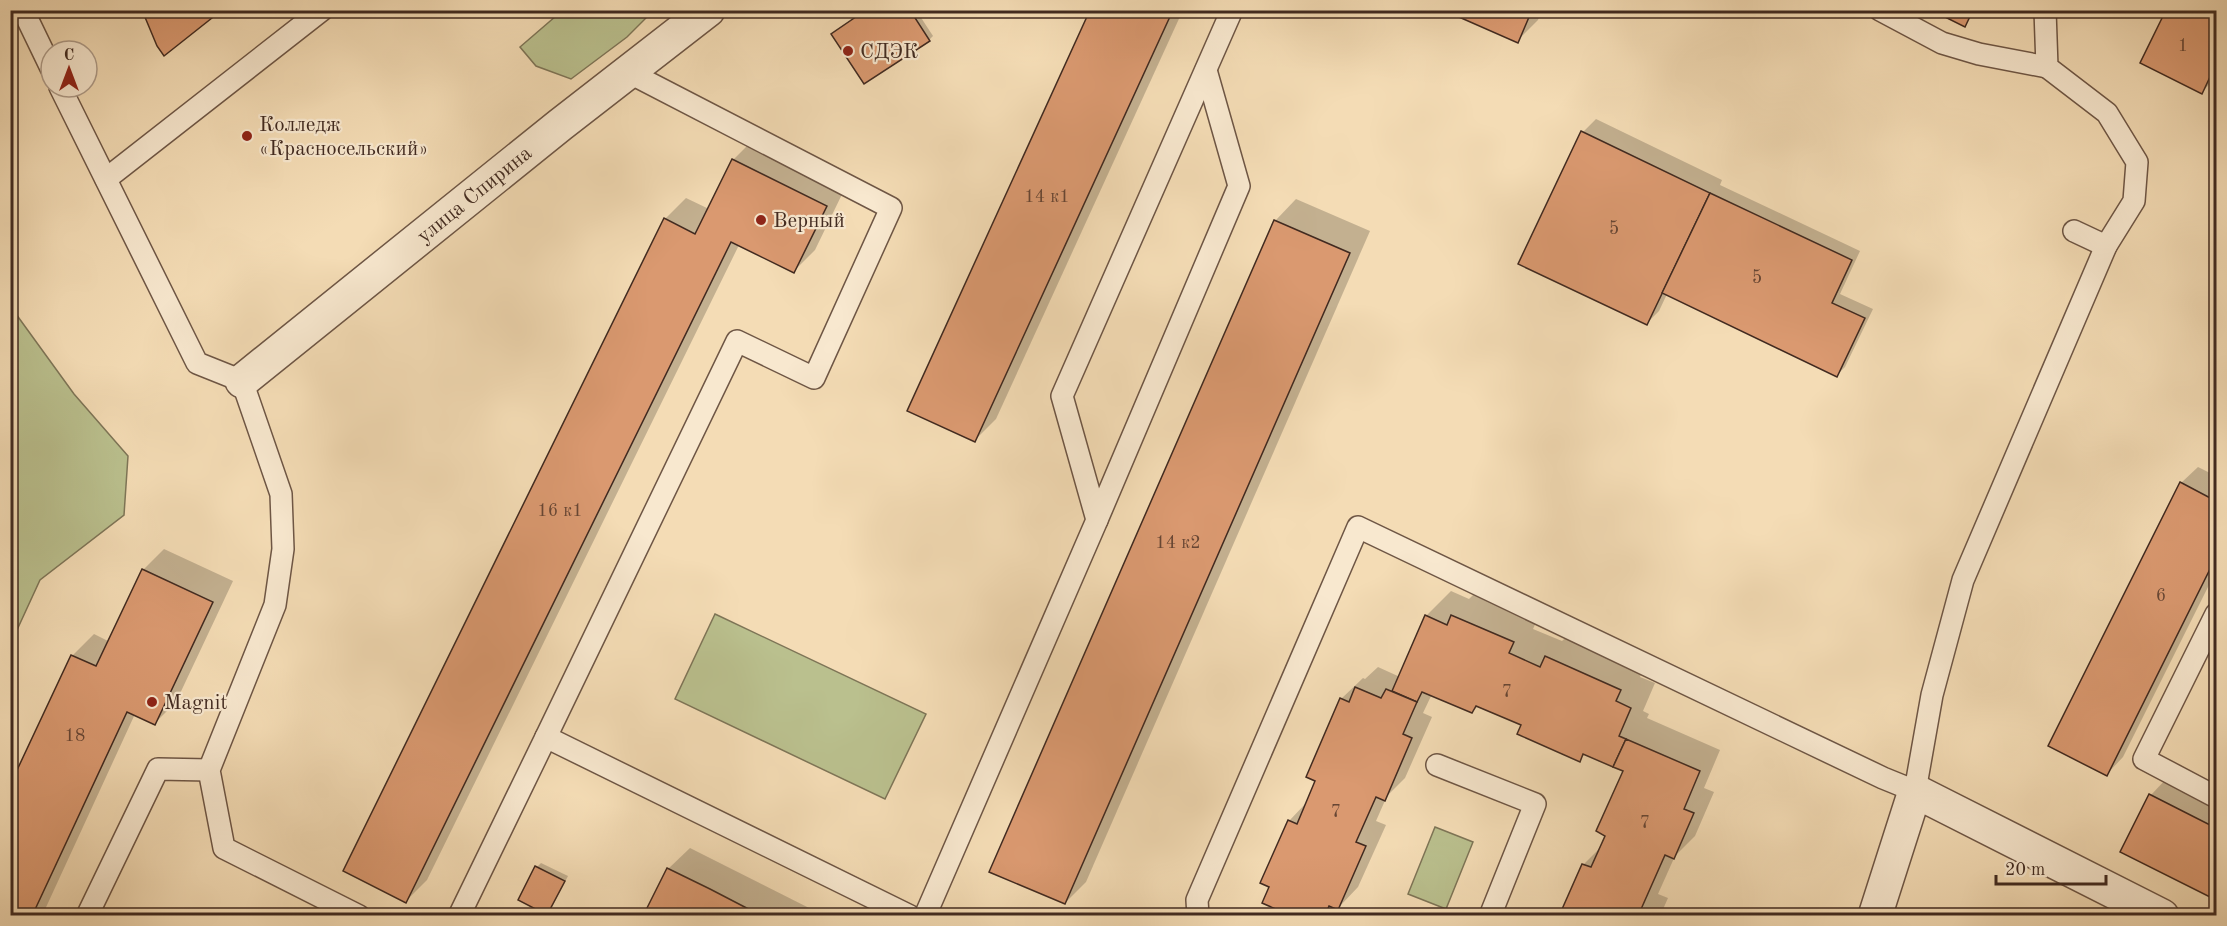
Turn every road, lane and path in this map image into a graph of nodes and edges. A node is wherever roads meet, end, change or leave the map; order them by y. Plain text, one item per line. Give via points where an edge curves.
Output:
1 (322, 10) edge
2 (708, 10) edge
3 (1232, 10) edge
4 (1880, 10) edge
5 (2044, 10) edge
6 (19, 15) edge
7 (39, 48) edge
8 (2048, 67) junction
9 (1206, 70) junction
10 (628, 72) junction
11 (66, 99) edge
12 (106, 179) junction
13 (2074, 231) dead end
14 (2106, 246) junction
15 (242, 381) junction
16 (1097, 520) junction
17 (2217, 614) edge
18 (546, 737) junction
19 (1437, 765) dead end
20 (209, 770) junction
21 (1914, 791) junction
22 (2217, 797) edge
23 (87, 915) edge
24 (359, 915) edge
25 (459, 915) edge
26 (910, 915) edge
27 (925, 915) edge
28 (1198, 915) edge
29 (1490, 915) edge
30 (1875, 915) edge
31 (2162, 915) edge

1 - 12 lane
2 - 10 street, улица Спирина
3 - 9 lane
4 - 8 lane via 1942,43
5 - 8 lane
6 - 7 lane
8 - 14 lane via 2107,113 2137,162 2134,201
9 - 16 lane via 1239,186
9 - 16 lane via 1062,396
10 - 15 street, улица Спирина
10 - 18 lane via 891,208 814,378 736,341
11 - 12 lane
12 - 15 lane via 196,363
13 - 14 lane
14 - 21 lane via 1963,580 1932,695
15 - 20 lane via 281,494 283,549 274,605
16 - 27 lane
17 - 22 lane via 2144,759
18 - 25 lane
18 - 26 lane
19 - 29 lane via 1535,804
20 - 23 lane via 158,770
20 - 24 lane via 224,848
21 - 28 lane via 1358,527 1197,900
21 - 30 street
21 - 31 street

